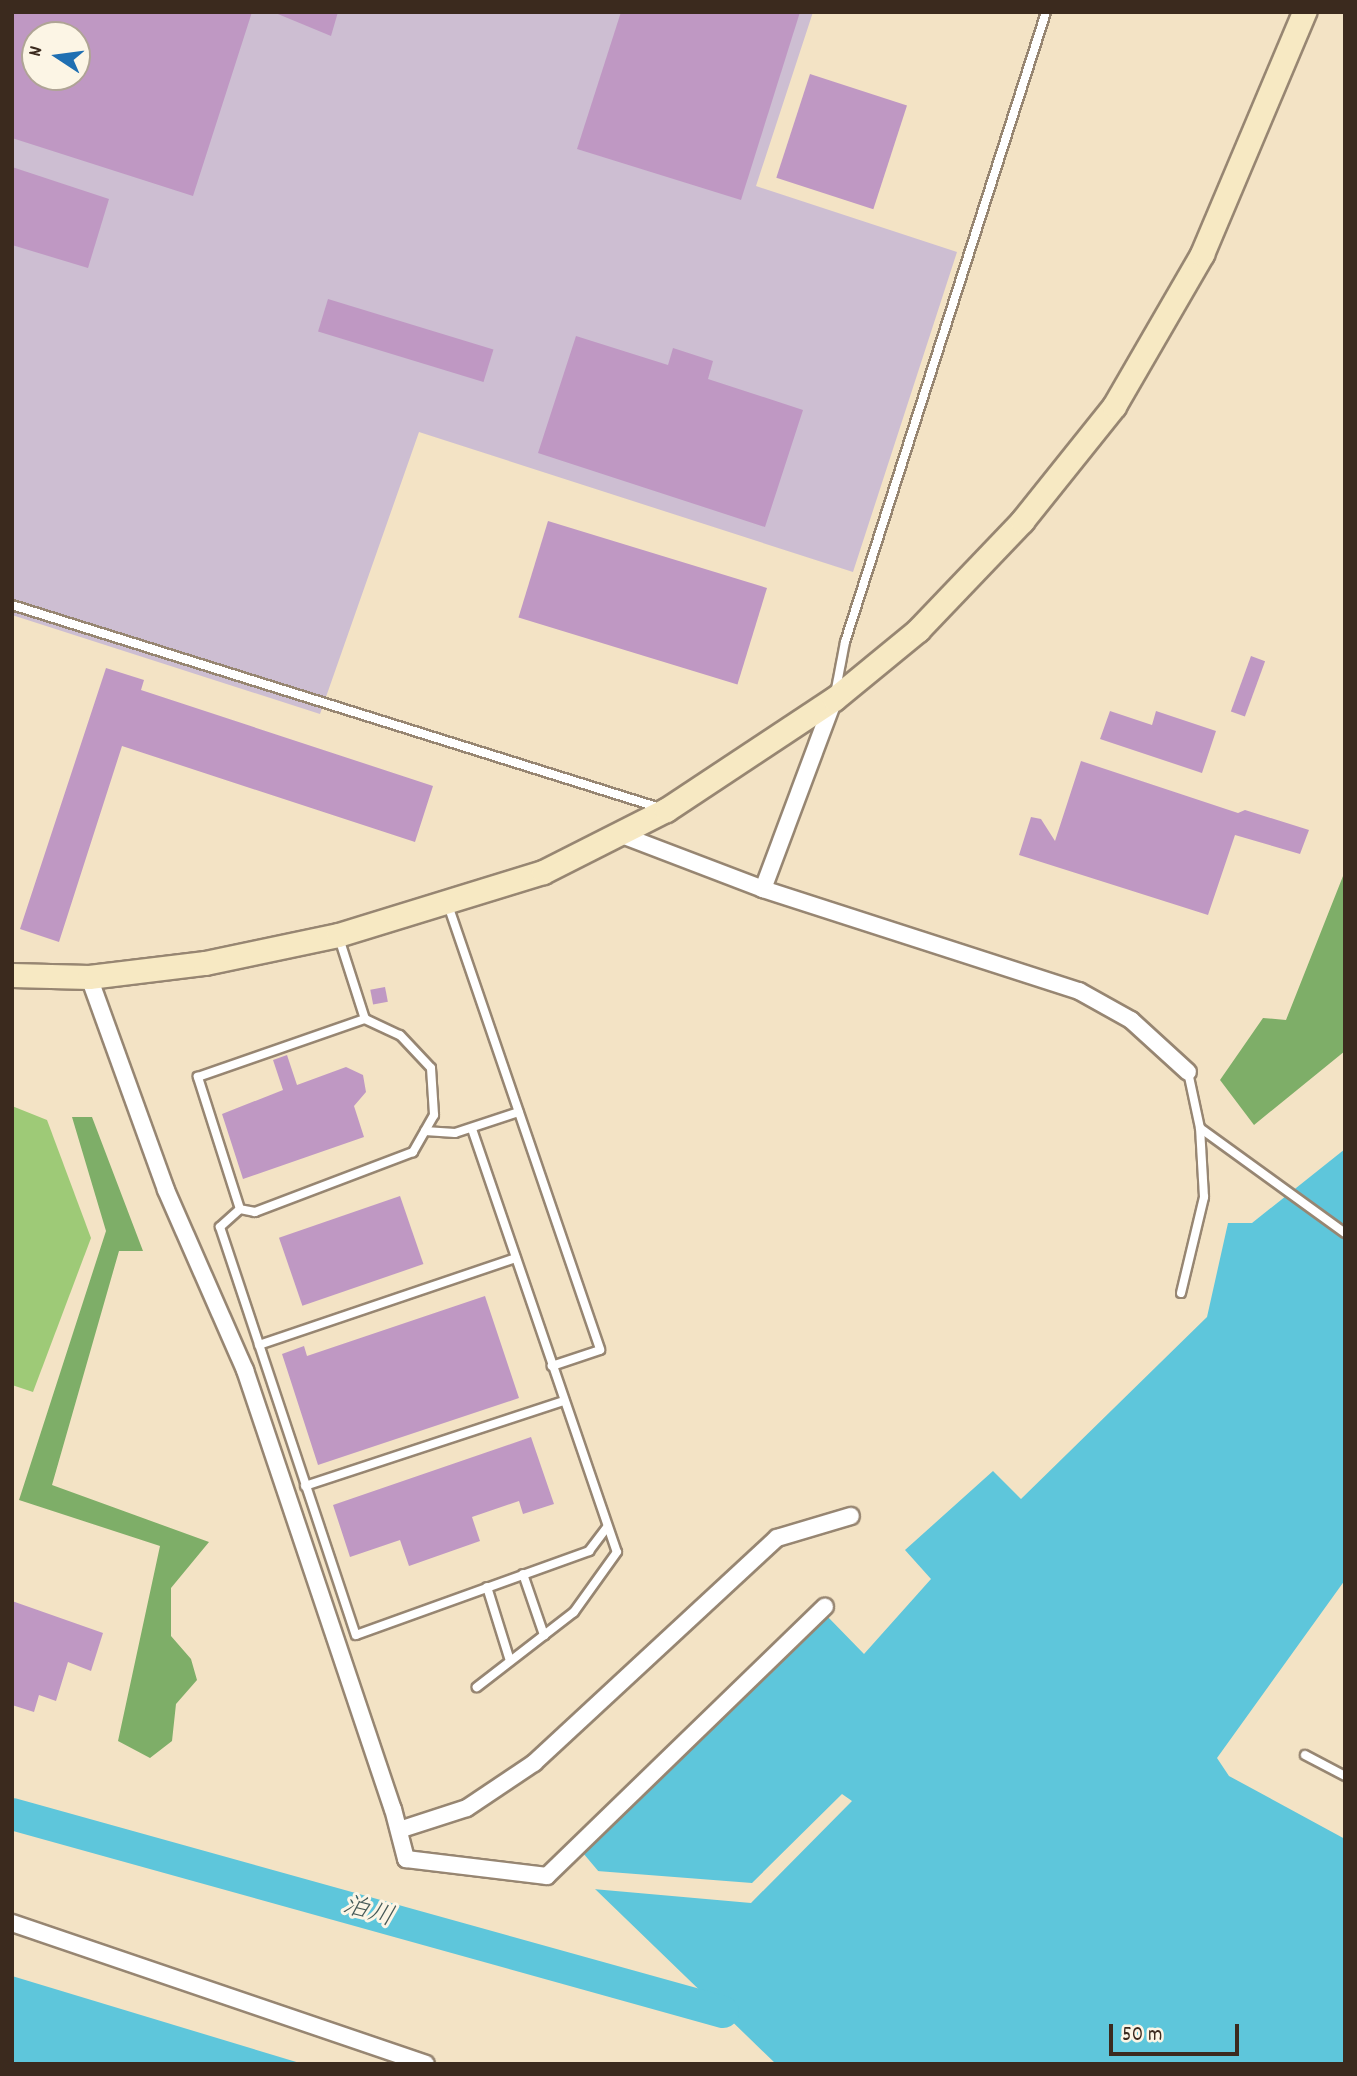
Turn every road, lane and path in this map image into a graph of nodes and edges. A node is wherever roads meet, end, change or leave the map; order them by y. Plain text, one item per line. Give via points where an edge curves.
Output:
1 (1046, 12) edge
2 (1304, 12) edge
3 (12, 605) edge
4 (834, 699) junction
5 (666, 810) junction
6 (619, 834) junction
7 (763, 889) junction
8 (447, 902) junction
9 (338, 935) junction
10 (12, 975) edge
11 (89, 977) junction
12 (365, 1019) junction
13 (1188, 1072) joint
14 (519, 1112) junction
15 (1200, 1128) junction
16 (472, 1129) junction
17 (425, 1131) junction
18 (240, 1209) junction
19 (1345, 1233) edge
20 (516, 1258) junction
21 (1181, 1293) dead end
22 (259, 1345) junction
23 (552, 1366) junction
24 (564, 1401) junction
25 (305, 1486) junction
26 (851, 1516) dead end
27 (607, 1527) junction
28 (523, 1574) junction
29 (487, 1587) junction
30 (825, 1607) dead end
31 (544, 1635) junction
32 (510, 1661) junction
33 (477, 1687) dead end
34 (1305, 1755) dead end
35 (1345, 1776) edge
36 (398, 1830) junction
37 (12, 1923) edge
38 (426, 2064) edge

1 - 4 lane via 845,642
2 - 4 street via 1202,254 1114,406 1022,522 918,630
3 - 5 lane
4 - 5 street
4 - 7 street
5 - 6 street
6 - 7 street
6 - 8 street via 543,872
7 - 13 street via 1079,991 1131,1020
8 - 9 street
8 - 14 lane
9 - 11 street via 205,963
9 - 12 lane
10 - 11 street
11 - 36 street via 166,1189 245,1370
12 - 17 lane via 400,1035 431,1069 434,1115
12 - 18 lane via 198,1077
13 - 15 lane
14 - 16 lane
14 - 23 lane via 600,1350
15 - 19 lane
15 - 21 lane via 1204,1197
16 - 17 lane
16 - 20 lane
17 - 18 lane via 413,1152 256,1212
18 - 22 lane via 220,1227
20 - 22 lane
20 - 23 lane
22 - 25 lane
23 - 24 lane
24 - 25 lane
24 - 27 lane
25 - 29 lane via 356,1635
26 - 36 street via 777,1538 534,1763 467,1808
27 - 28 lane via 589,1551
27 - 31 lane via 617,1552 574,1612
28 - 29 lane
28 - 31 lane
29 - 32 lane
30 - 36 street via 547,1876 406,1859
31 - 32 lane
32 - 33 lane
34 - 35 lane
37 - 38 street

